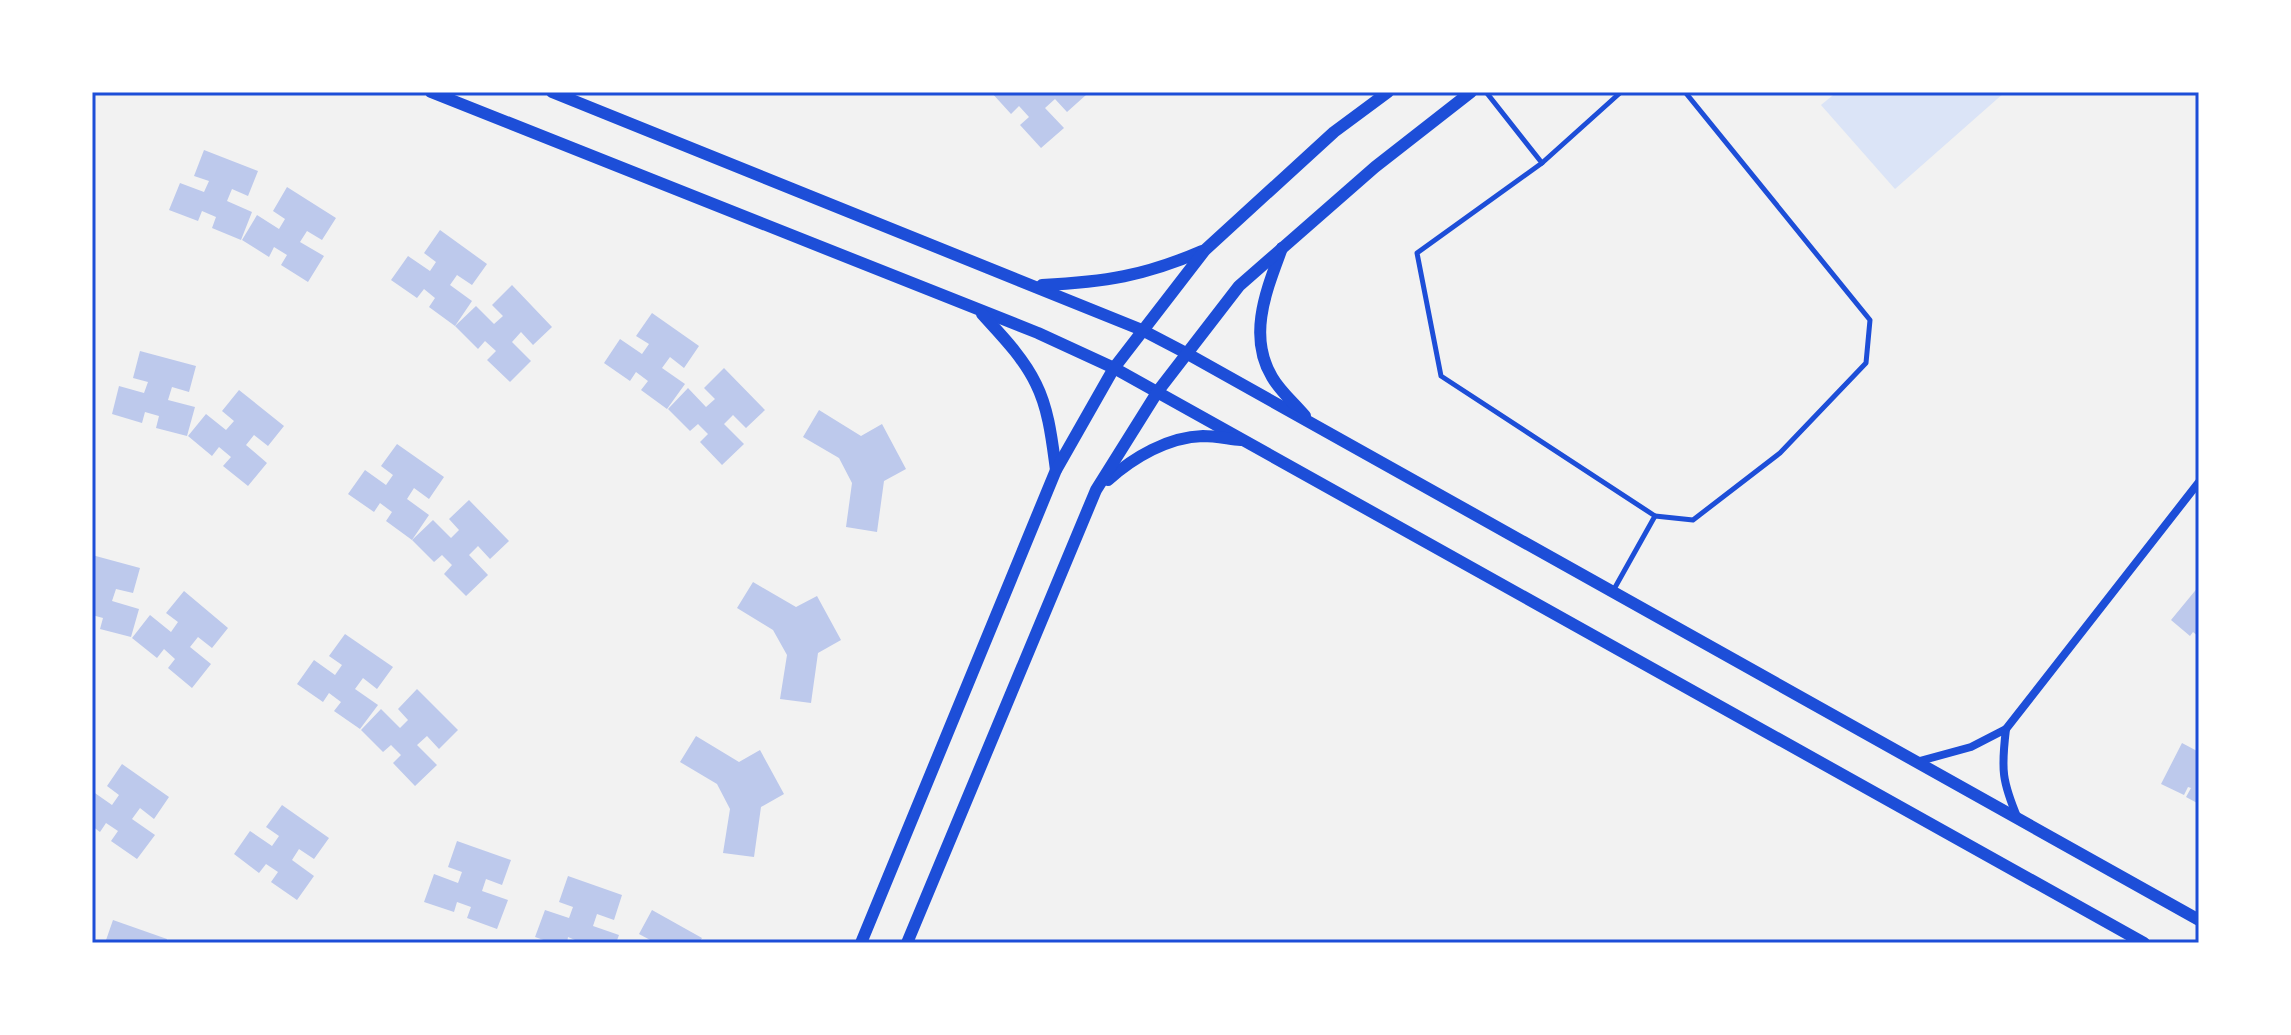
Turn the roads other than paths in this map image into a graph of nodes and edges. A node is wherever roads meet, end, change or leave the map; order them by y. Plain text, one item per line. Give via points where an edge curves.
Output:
1 (431, 92) edge
2 (552, 92) edge
3 (1388, 92) edge
4 (1471, 92) edge
5 (1486, 92) edge
6 (1621, 92) edge
7 (1685, 92) edge
8 (1542, 163) junction
9 (1283, 245) junction
10 (1205, 250) junction
11 (1036, 285) junction
12 (977, 309) junction
13 (1142, 330) junction
14 (1186, 353) junction
15 (1114, 368) junction
16 (1158, 391) junction
17 (1311, 423) junction
18 (1246, 440) junction
19 (1056, 470) junction
20 (2199, 482) edge
21 (1096, 490) junction
22 (1655, 516) junction
23 (1613, 592) junction
24 (2006, 729) junction
25 (1916, 762) junction
26 (2019, 820) junction
27 (2199, 920) edge
28 (861, 943) edge
29 (907, 943) edge
30 (2144, 943) edge

1 - 12 street
2 - 11 street
3 - 10 street via 1334,132
4 - 9 street
5 - 8 lane
6 - 8 lane
7 - 22 lane via 1870,320 1866,363 1780,453 1693,520
8 - 22 lane via 1417,253 1441,376
9 - 14 street via 1239,286
9 - 17 street via 1265,293 1258,338 1271,376
10 - 11 street via 1158,270 1097,283
10 - 13 street
11 - 13 street
12 - 15 street
12 - 19 street via 1010,344 1036,384
13 - 14 street
13 - 15 street
14 - 16 street
14 - 17 street
15 - 16 street
15 - 19 street
16 - 18 street
16 - 21 street
17 - 23 street
18 - 21 street via 1202,436 1164,444 1129,461
18 - 30 street
19 - 28 street
20 - 24 street
21 - 29 street
22 - 23 lane
23 - 25 street
24 - 25 street via 1971,747
24 - 26 street via 2001,771
25 - 26 street
26 - 27 street

